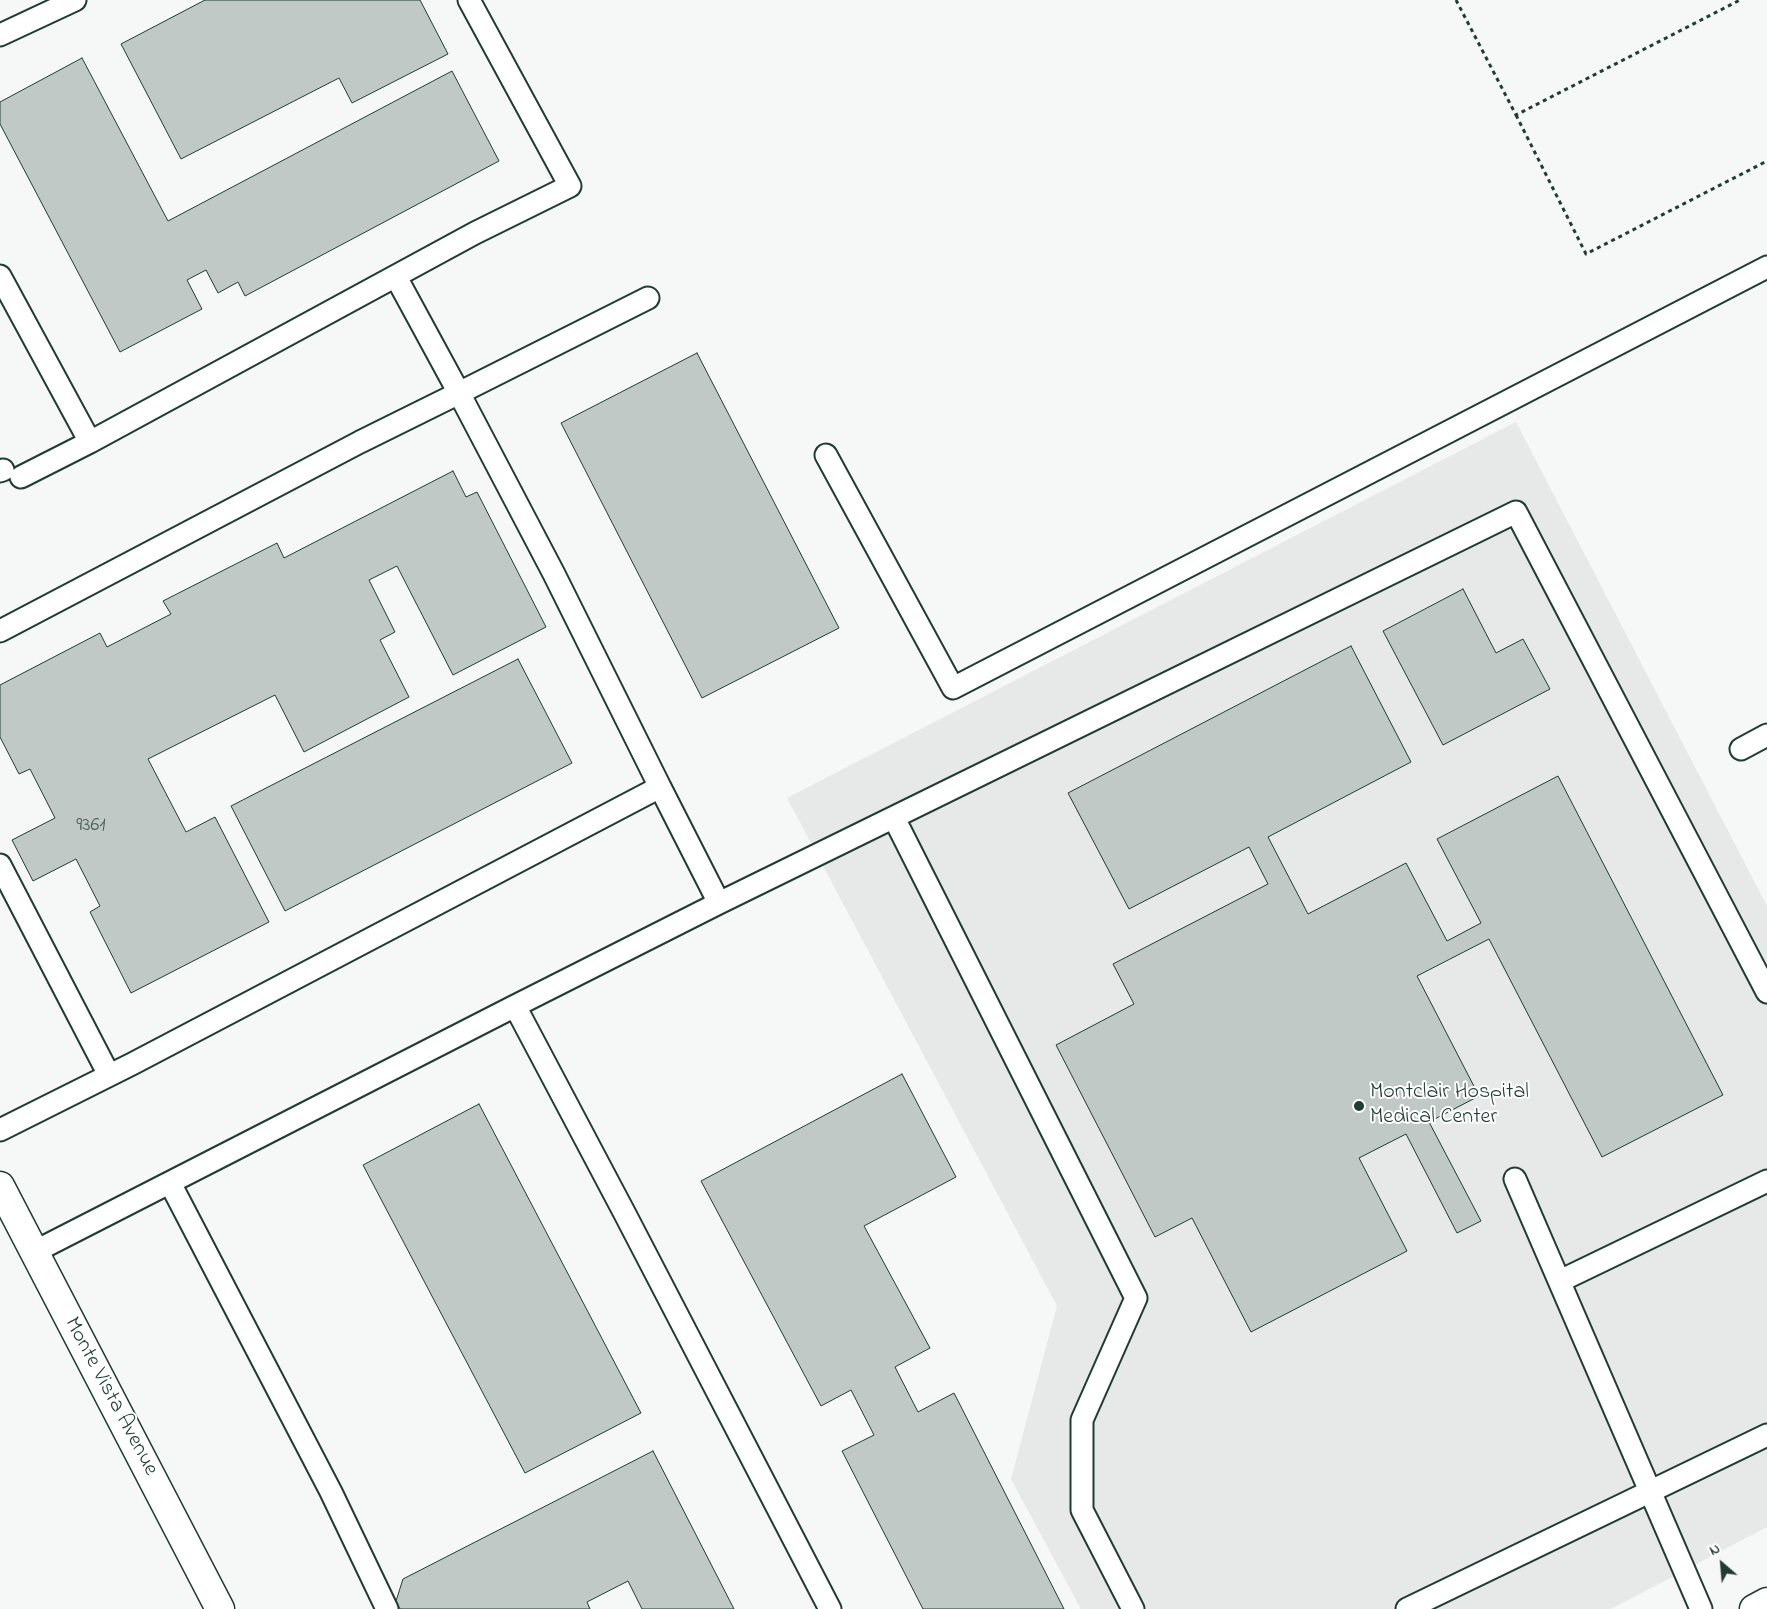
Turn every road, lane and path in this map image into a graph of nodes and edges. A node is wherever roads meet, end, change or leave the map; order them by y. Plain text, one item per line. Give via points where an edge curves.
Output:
1 (74, 0) edge
2 (470, 0) edge
3 (1456, 0) edge
4 (1740, 0) edge
5 (0, 35) edge
6 (1516, 115) junction
7 (1767, 161) edge
8 (1767, 267) edge
9 (0, 276) edge
10 (396, 277) junction
11 (648, 298) dead end
12 (459, 393) junction
13 (90, 442) junction
14 (826, 455) dead end
15 (8, 473) edge
16 (0, 631) edge
17 (1767, 735) edge
18 (1741, 749) dead end
19 (660, 787) junction
20 (894, 818) junction
21 (0, 865) edge
22 (719, 903) junction
23 (1767, 992) edge
24 (515, 1006) junction
25 (109, 1075) junction
26 (0, 1130) edge
27 (1515, 1179) dead end
28 (1767, 1181) edge
29 (170, 1183) junction
30 (4, 1202) edge
31 (34, 1252) junction
32 (1560, 1281) junction
33 (1767, 1435) edge
34 (1651, 1492) junction
35 (1767, 1602) edge
36 (220, 1609) edge
37 (387, 1609) edge
38 (830, 1609) edge
39 (1132, 1609) edge
40 (1407, 1609) edge
41 (1701, 1609) edge
42 (1754, 1609) edge

1 - 5 lane
2 - 10 lane via 570,186
3 - 6 path
4 - 6 path
6 - 7 path via 1586,254
8 - 14 lane via 953,688
9 - 13 lane
10 - 12 lane
10 - 13 lane
11 - 12 lane
12 - 16 lane
12 - 19 lane
13 - 15 lane
17 - 18 lane
19 - 22 lane
19 - 25 lane
20 - 22 lane
20 - 23 lane via 1516,512
20 - 39 lane via 1136,1298 1082,1420 1082,1510
21 - 25 lane
22 - 24 lane
24 - 29 lane
24 - 38 lane
25 - 26 lane
27 - 32 lane
28 - 32 lane
29 - 31 lane
29 - 37 lane via 331,1492
30 - 31 main road, Monte Vista Avenue
31 - 36 main road, Monte Vista Avenue
32 - 34 lane
33 - 34 lane
34 - 40 lane
34 - 41 lane
35 - 42 main road

